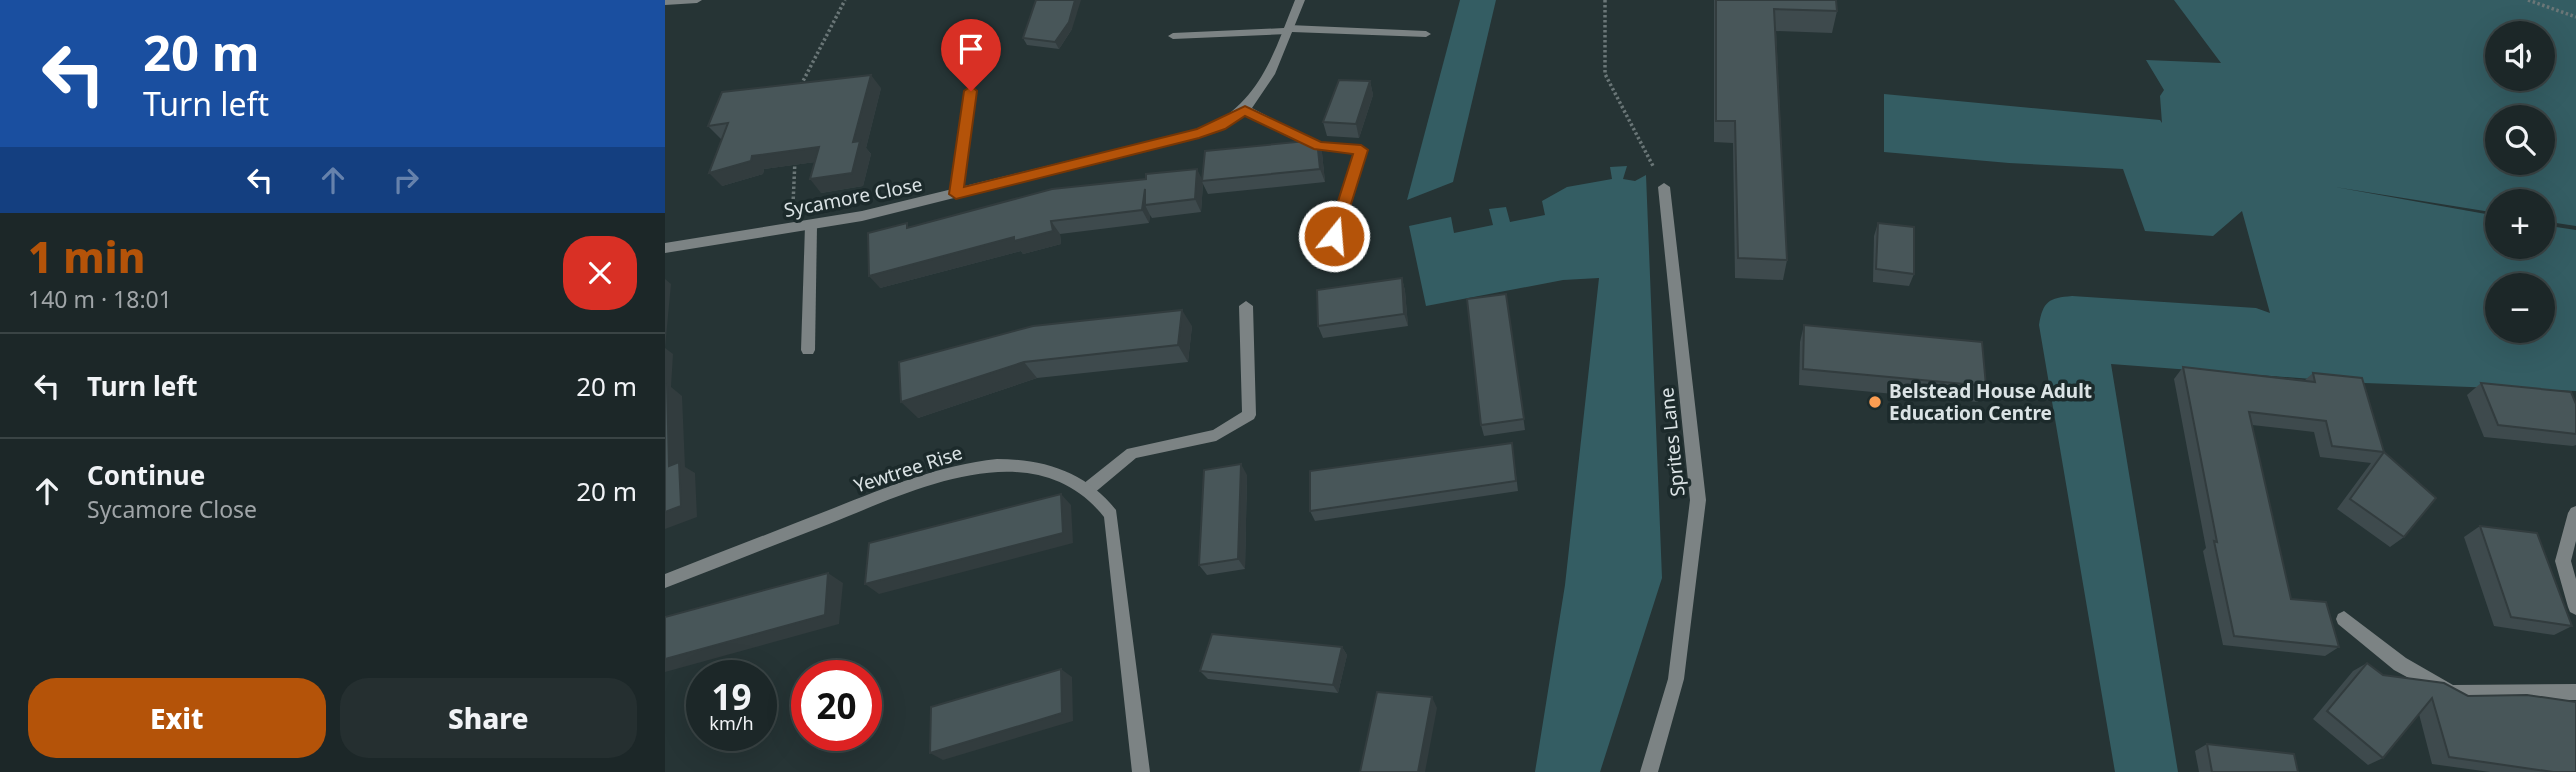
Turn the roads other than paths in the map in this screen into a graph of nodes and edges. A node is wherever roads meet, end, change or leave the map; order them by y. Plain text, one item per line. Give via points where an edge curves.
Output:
1 (697, 0) edge
2 (1300, 0) edge
3 (665, 2) edge
4 (1288, 29) junction
5 (1426, 34) dead end
6 (1173, 36) dead end
7 (971, 91) dead end
8 (1245, 110) junction
9 (1664, 187) road end
10 (956, 194) junction
11 (810, 226) junction
12 (1334, 236) dead end
13 (665, 248) edge
14 (1246, 306) dead end
15 (808, 350) dead end
16 (1088, 489) junction
17 (2576, 513) edge
18 (665, 581) edge
19 (2576, 607) edge
20 (2344, 619) dead end
21 (2576, 692) edge
22 (1141, 772) edge
23 (1649, 772) edge

1 - 3 street
2 - 4 street, Sycamore Close
4 - 5 street
4 - 6 street
4 - 8 street, Sycamore Close via 1265,83
7 - 10 street
8 - 10 street, Sycamore Close via 1221,126 1199,133
8 - 12 street via 1318,146 1361,150
9 - 23 street, Sprites Lane via 1699,500 1676,680
10 - 11 street, Sycamore Close
11 - 13 street, Sycamore Close
11 - 15 street
14 - 16 street via 1249,415 1216,435 1132,453
16 - 18 street, Yewtree Rise via 1054,472 1026,466 980,466 915,483
16 - 22 street, Yewtree Rise via 1111,515
17 - 19 street via 2563,561
20 - 21 street via 2400,664 2451,693

